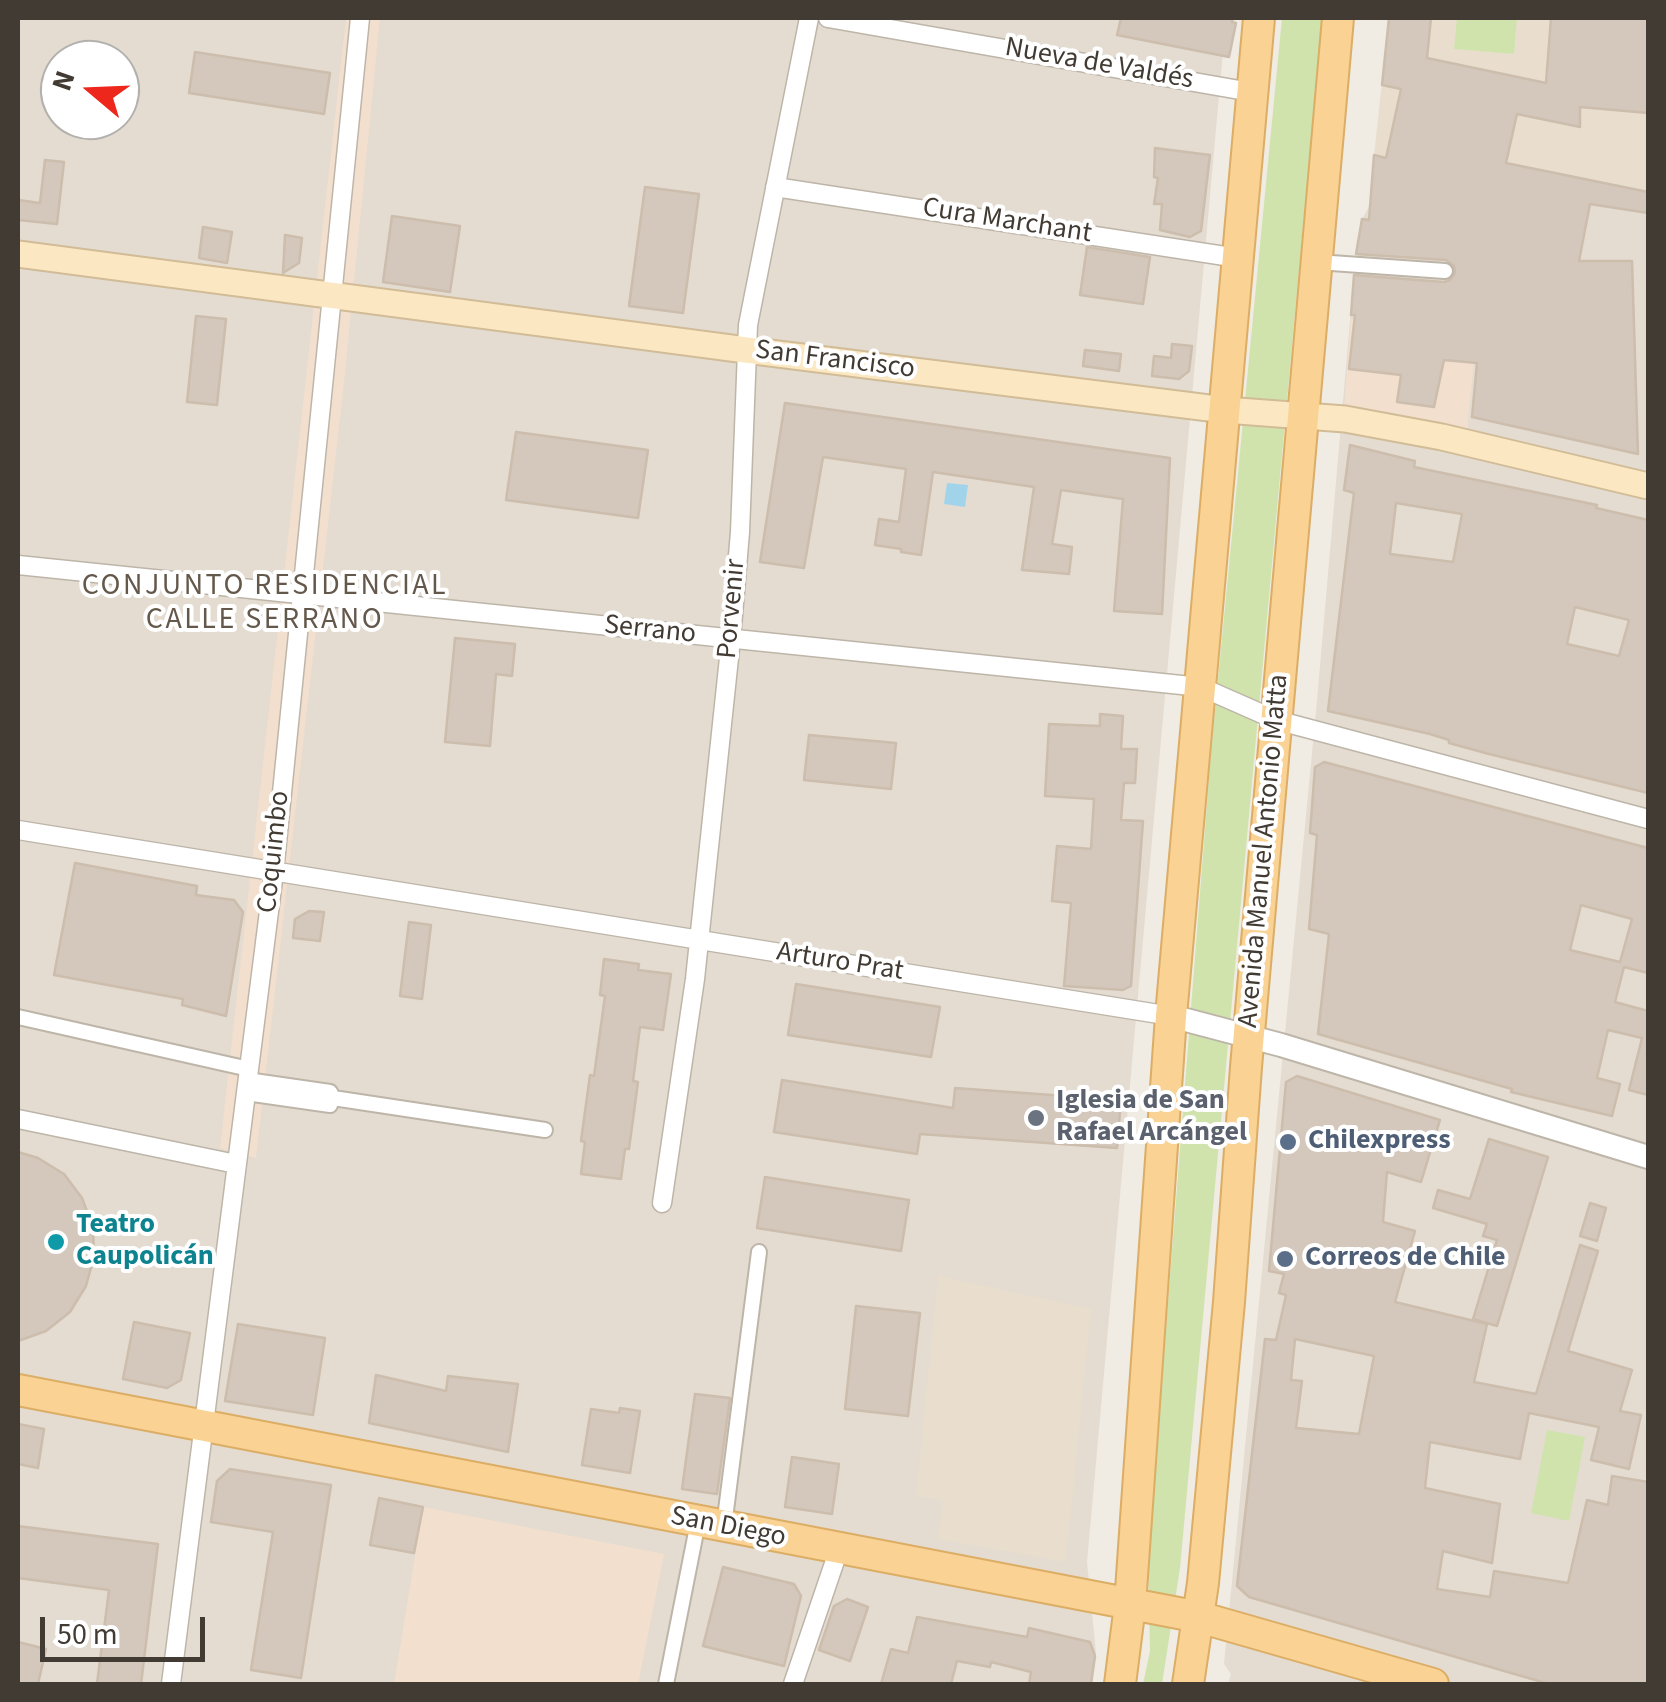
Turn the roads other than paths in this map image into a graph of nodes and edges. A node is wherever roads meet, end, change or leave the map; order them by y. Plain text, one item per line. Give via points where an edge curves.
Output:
1 (360, 18) edge
2 (809, 18) edge
3 (828, 18) edge
4 (1259, 18) edge
5 (1338, 18) edge
6 (1252, 92) junction
7 (775, 187) junction
8 (18, 254) edge
9 (1238, 258) junction
10 (1316, 262) junction
11 (1446, 271) dead end
12 (331, 296) junction
13 (746, 350) junction
14 (1226, 410) junction
15 (1303, 414) junction
16 (1648, 486) edge
17 (18, 565) edge
18 (300, 594) junction
19 (731, 639) junction
20 (1201, 687) junction
21 (1276, 720) junction
22 (1648, 819) edge
23 (18, 830) edge
24 (274, 872) junction
25 (698, 940) junction
26 (1171, 1016) junction
27 (18, 1017) edge
28 (1249, 1036) junction
29 (247, 1081) junction
30 (18, 1119) edge
31 (544, 1130) dead end
32 (1648, 1157) edge
33 (236, 1164) junction
34 (662, 1203) dead end
35 (759, 1252) dead end
36 (18, 1390) edge
37 (204, 1426) junction
38 (711, 1524) junction
39 (839, 1549) junction
40 (1130, 1605) junction
41 (1199, 1618) junction
42 (1364, 1675) edge
43 (171, 1684) edge
44 (666, 1684) edge
45 (792, 1684) edge
46 (1120, 1684) edge
47 (1188, 1684) edge
48 (1433, 1684) edge

1 - 12 street, Coquimbo
2 - 7 street, Porvenir
3 - 6 street, Nueva de Valdés
4 - 6 main road
5 - 10 main road, Avenida Manuel Antonio Matta
6 - 9 main road
7 - 9 street, Cura Marchant
7 - 13 street, Porvenir
8 - 12 main road, San Francisco
9 - 14 main road
10 - 11 street
10 - 15 main road, Avenida Manuel Antonio Matta
12 - 13 main road, San Francisco
12 - 18 street, Coquimbo
13 - 14 main road, San Francisco
13 - 19 street, Porvenir
14 - 15 main road, San Francisco
14 - 20 main road
15 - 16 main road, San Francisco via 1442,437
15 - 21 main road, Avenida Manuel Antonio Matta
17 - 18 street, Serrano
18 - 19 street, Serrano
18 - 24 street, Coquimbo
19 - 20 street, Serrano
19 - 25 street, Porvenir
20 - 21 street, Serrano
20 - 26 main road
21 - 22 street, Serrano
21 - 28 main road, Avenida Manuel Antonio Matta
23 - 24 street, Arturo Prat
24 - 25 street, Arturo Prat
24 - 29 street, Coquimbo
25 - 26 street, Arturo Prat
25 - 34 street, Porvenir
26 - 28 street, Arturo Prat
26 - 40 main road
27 - 29 street
28 - 32 street, Arturo Prat
28 - 41 main road, Avenida Manuel Antonio Matta
29 - 31 street
29 - 33 street, Coquimbo
30 - 33 street
33 - 37 street, Coquimbo
35 - 38 street
36 - 37 main road, San Diego
37 - 38 main road, San Diego
37 - 43 street, Coquimbo
38 - 39 main road, San Diego
38 - 44 street
39 - 40 main road, San Diego
39 - 45 street
40 - 41 main road, San Diego
40 - 46 main road
41 - 42 main road, San Diego
41 - 47 main road, Avenida Manuel Antonio Matta
42 - 48 main road, San Diego

